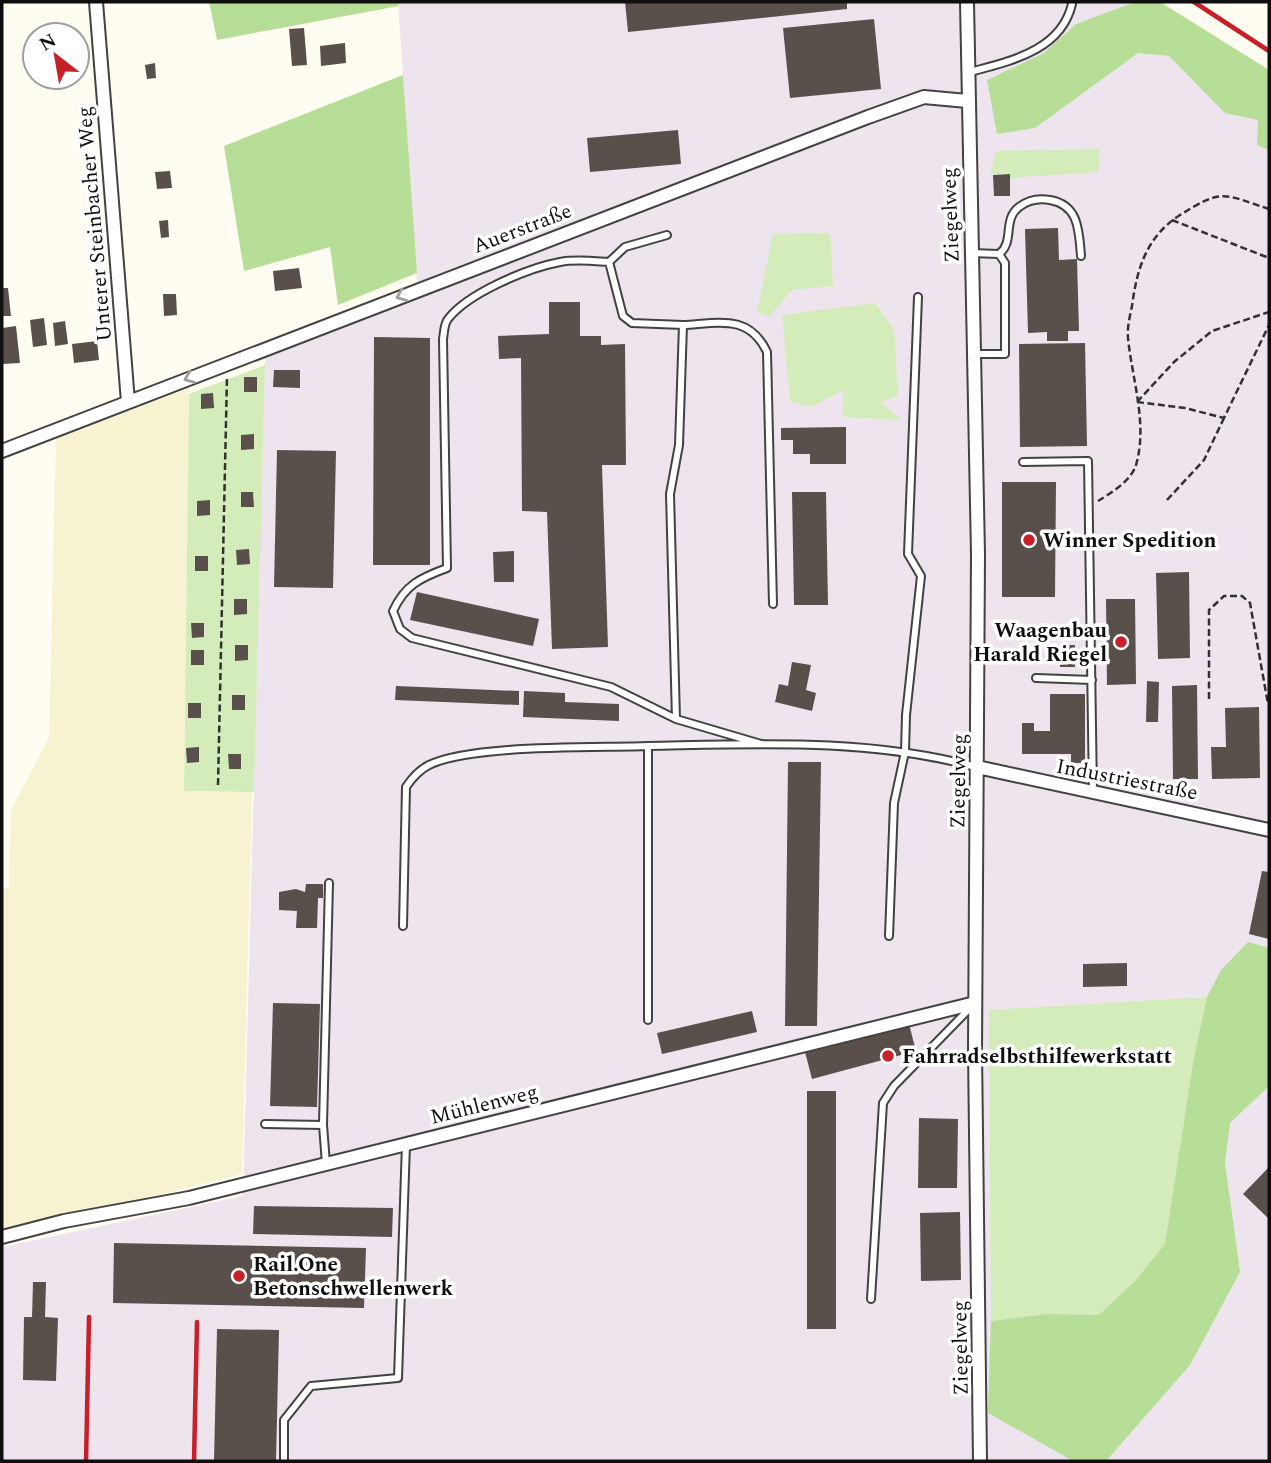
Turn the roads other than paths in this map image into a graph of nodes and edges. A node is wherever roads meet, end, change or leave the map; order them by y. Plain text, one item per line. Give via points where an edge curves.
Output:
1 (96, 2) edge
2 (967, 2) edge
3 (1072, 4) dead end
4 (967, 73) junction
5 (967, 101) junction
6 (667, 236) dead end
7 (971, 253) junction
8 (999, 254) junction
9 (1081, 256) dead end
10 (609, 262) junction
11 (918, 297) dead end
12 (683, 325) junction
13 (972, 355) junction
14 (128, 402) junction
15 (2, 451) edge
16 (1023, 462) dead end
17 (773, 604) dead end
18 (1041, 631) dead end
19 (1092, 632) junction
20 (1036, 678) dead end
21 (1092, 680) junction
22 (676, 719) junction
23 (761, 744) junction
24 (648, 746) junction
25 (905, 752) junction
26 (977, 768) junction
27 (1093, 793) junction
28 (1269, 830) edge
29 (329, 883) dead end
30 (403, 926) dead end
31 (889, 936) dead end
32 (975, 1003) junction
33 (648, 1020) dead end
34 (265, 1124) dead end
35 (323, 1125) junction
36 (406, 1144) junction
37 (326, 1164) junction
38 (2, 1237) edge
39 (871, 1299) dead end
40 (284, 1461) edge
41 (980, 1461) edge

1 - 14 street, Unterer Steinbacher Weg
2 - 4 street
3 - 4 lane via 1063,27 1049,42
4 - 5 street
5 - 7 street, Ziegelweg
5 -> 14 street, Auerstraße via 924,97
6 - 10 lane via 625,247
7 - 8 lane
7 - 13 street, Ziegelweg
8 - 9 lane via 1007,248 1009,218 1016,209 1043,199 1063,202 1073,212
8 - 13 lane via 1005,263 1005,354
10 - 12 lane via 623,316 632,323
10 - 22 lane via 557,262 520,275 496,284 446,321 447,568 417,579 401,593 393,611 400,629 412,638 611,687
11 - 25 lane via 908,554 921,576
12 - 17 lane via 733,323 747,327 760,337 766,352
12 - 22 lane via 679,445 670,494
13 - 26 street, Ziegelweg via 978,554
14 - 15 street, Auerstraße
16 - 19 lane via 1088,461
18 - 19 lane
19 - 21 lane
20 - 21 lane
21 - 27 lane
22 - 23 lane
23 - 24 lane
23 - 25 lane
24 - 30 lane via 462,756 430,764 414,775 406,787
24 - 33 lane
25 - 26 lane
25 - 31 lane via 894,803
26 - 27 street, Industriestraße
26 - 32 street, Ziegelweg
27 - 28 street, Industriestraße
29 - 35 lane
32 - 36 street, Mühlenweg
32 - 39 lane via 894,1086 883,1104
32 - 41 street, Ziegelweg
34 - 35 lane
35 - 37 lane
36 - 37 street, Mühlenweg
36 - 40 lane via 398,1378 311,1386 284,1420
37 - 38 street, Mühlenweg

